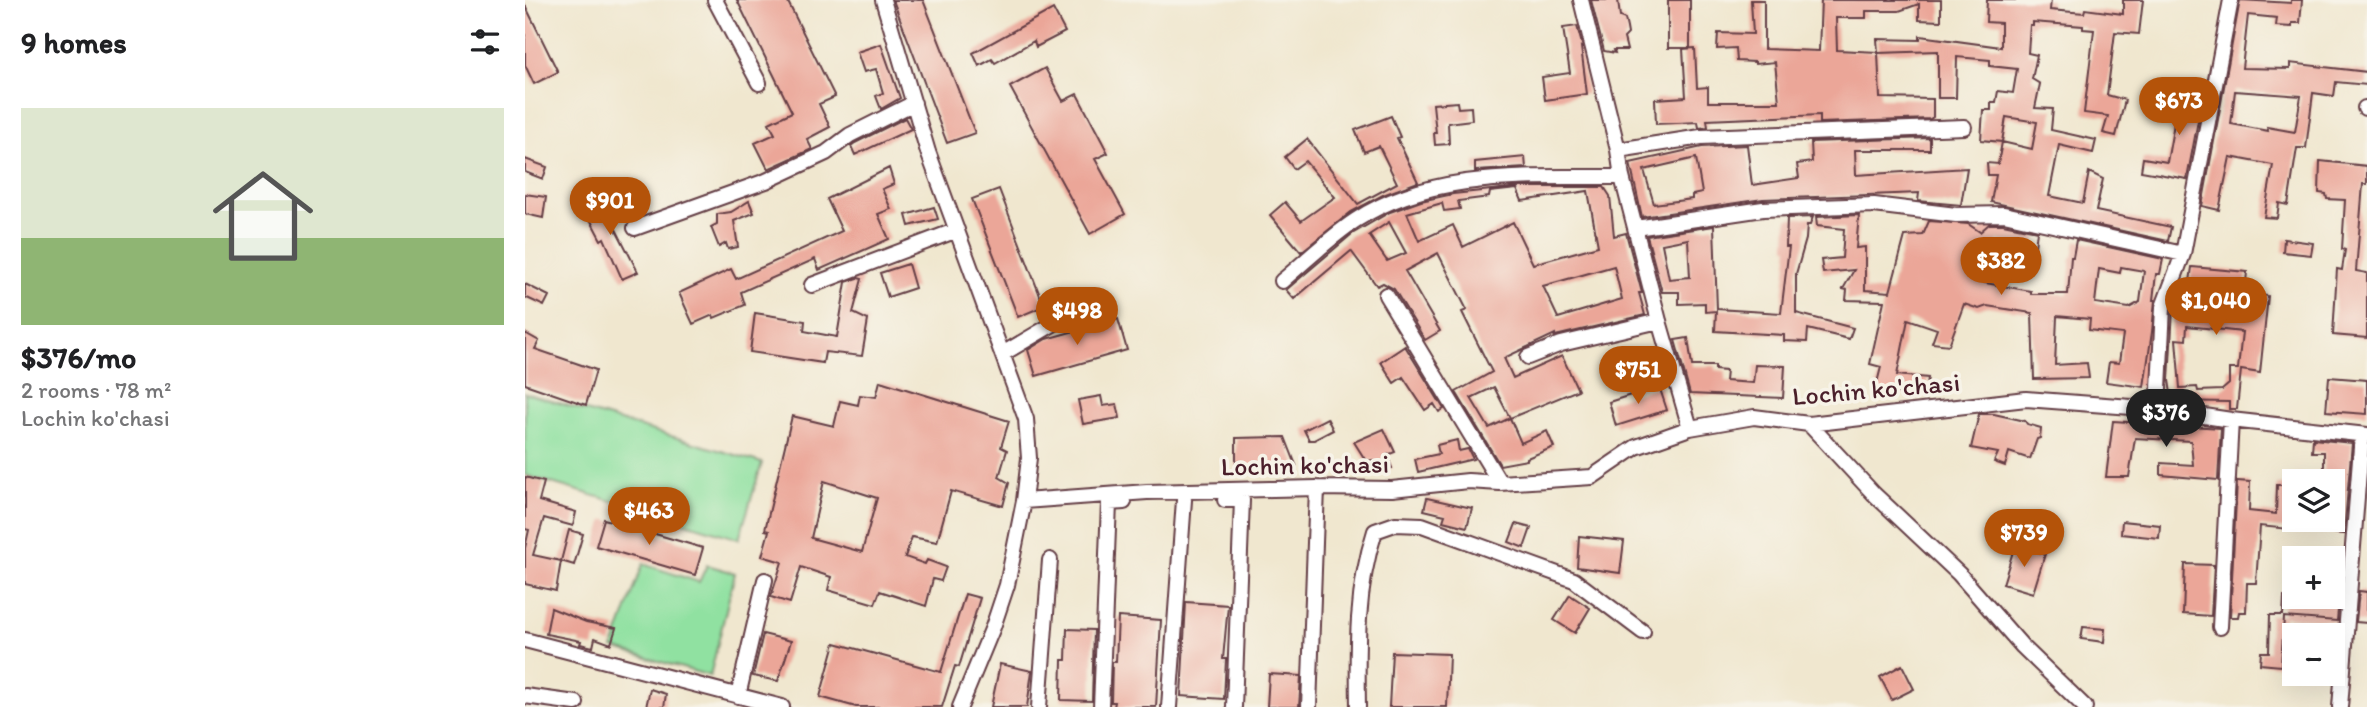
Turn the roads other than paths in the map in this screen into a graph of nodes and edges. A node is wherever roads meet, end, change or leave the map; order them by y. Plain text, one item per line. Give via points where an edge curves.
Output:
1 (715, 0) edge
2 (883, 0) edge
3 (1581, 0) edge
4 (2231, 0) edge
5 (759, 83) dead end
6 (914, 103) junction
7 (1964, 127) dead end
8 (1618, 150) junction
9 (1622, 177) junction
10 (635, 228) dead end
11 (1636, 228) junction
12 (957, 230) junction
13 (2183, 254) junction
14 (1282, 281) dead end
15 (813, 285) dead end
16 (1386, 295) dead end
17 (1101, 307) dead end
18 (1659, 321) junction
19 (1004, 353) junction
20 (1528, 358) dead end
21 (2158, 409) junction
22 (2231, 420) junction
23 (1809, 424) junction
24 (1690, 428) junction
25 (2365, 435) edge
26 (1500, 483) junction
27 (1317, 488) junction
28 (1184, 500) junction
29 (1024, 501) junction
30 (1050, 560) dead end
31 (765, 580) dead end
32 (2220, 627) dead end
33 (1643, 632) dead end
34 (525, 640) edge
35 (525, 696) edge
36 (738, 696) junction
37 (576, 703) dead end
38 (782, 707) edge
39 (960, 707) edge
40 (1039, 707) edge
41 (1101, 707) edge
42 (1169, 707) edge
43 (1234, 707) edge
44 (1309, 707) edge
45 (1358, 707) edge
46 (2085, 707) edge
47 (2340, 707) edge

1 - 5 street
2 - 6 street
3 - 8 street
4 - 13 street
6 - 10 street via 766,181
6 - 12 street
7 - 8 street via 1701,137
8 - 9 street
9 - 11 street
9 - 14 street via 1484,178 1424,191 1357,220
11 - 13 street via 1763,209 1874,205 1957,215 2004,214
11 - 18 street
12 - 15 street
12 - 19 street
13 - 21 street via 2163,307
16 - 26 street
17 - 19 street via 1077,310
18 - 20 street via 1561,344
18 - 24 street
19 - 29 street via 1026,419 1029,458
21 - 22 street, Lochin ko'chasi
21 - 23 street, Lochin ko'chasi via 2026,399
22 - 25 street, Lochin ko'chasi
22 - 32 street
23 - 24 street, Lochin ko'chasi via 1754,417
23 - 46 street
24 - 26 street, Lochin ko'chasi via 1636,447 1592,477
25 - 47 street
26 - 27 street, Lochin ko'chasi
27 - 29 street, Lochin ko'chasi via 1147,492
27 - 44 street
28 - 41 street via 1109,503
28 - 42 street
28 - 43 street via 1242,500
29 - 39 street via 1007,585
30 - 40 street
31 - 36 street
33 - 45 street via 1574,580 1422,525 1395,524 1375,531 1363,578 1356,626
34 - 36 street
35 - 37 street
36 - 38 street

